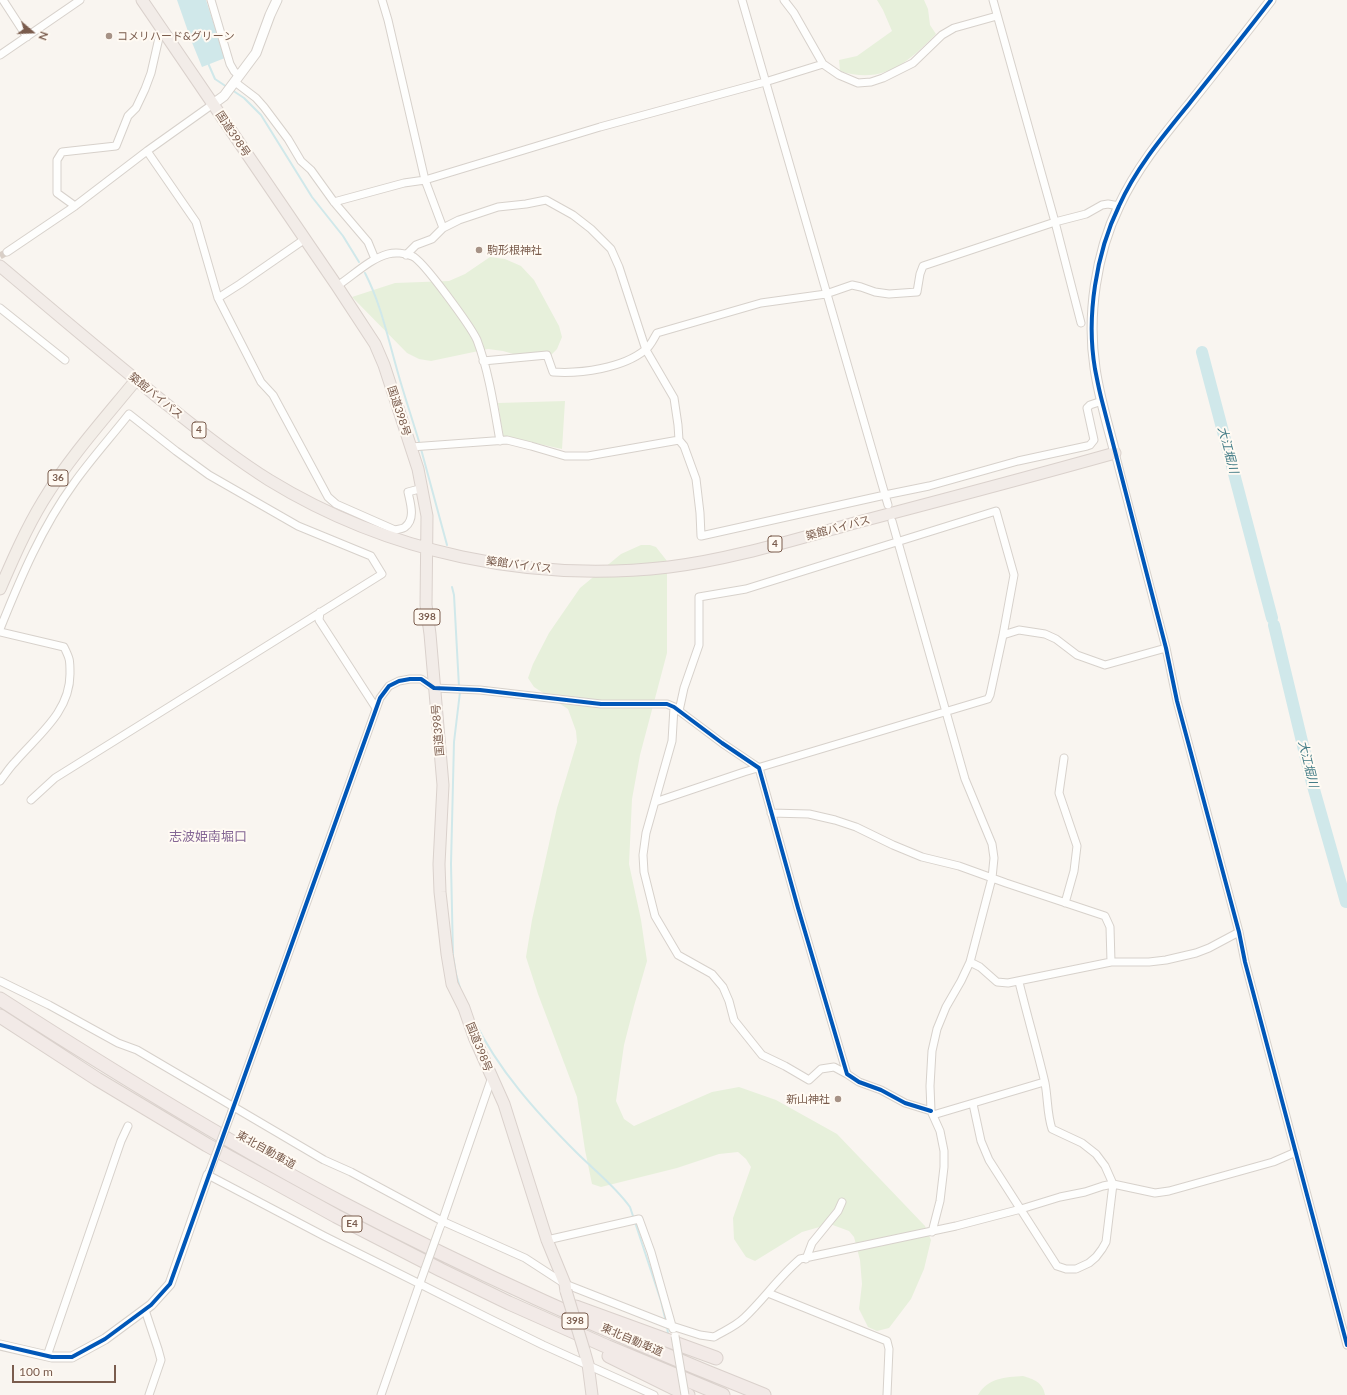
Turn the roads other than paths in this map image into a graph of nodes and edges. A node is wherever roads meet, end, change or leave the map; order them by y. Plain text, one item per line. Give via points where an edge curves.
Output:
1 (3, 0) edge
2 (80, 0) edge
3 (142, 0) edge
4 (211, 0) edge
5 (277, 0) edge
6 (382, 0) edge
7 (742, 0) edge
8 (784, 0) edge
9 (993, 0) edge
10 (1272, 0) edge
11 (997, 16) junction
12 (161, 29) junction
13 (27, 37) junction
14 (0, 55) edge
15 (823, 64) junction
16 (236, 81) junction
17 (765, 82) junction
18 (213, 104) junction
19 (146, 151) junction
20 (425, 180) junction
21 (334, 202) junction
22 (75, 206) junction
23 (1119, 206) junction
24 (1055, 222) junction
25 (443, 228) junction
26 (304, 239) junction
27 (7, 252) tunnel mouth
28 (406, 255) junction
29 (376, 259) junction
30 (0, 266) edge
31 (337, 286) junction
32 (826, 294) junction
33 (218, 298) junction
34 (0, 308) edge
35 (1081, 323) dead end
36 (646, 350) junction
37 (65, 360) dead end
38 (484, 361) junction
39 (136, 380) junction
40 (1102, 401) junction
41 (679, 440) junction
42 (500, 441) junction
43 (415, 447) junction
44 (1115, 453) junction
45 (423, 488) junction
46 (885, 495) junction
47 (888, 505) dead end
48 (892, 521) dead end
49 (899, 542) junction
50 (427, 548) junction
51 (0, 589) edge
52 (320, 612) junction
53 (0, 630) edge
54 (1003, 635) junction
55 (1166, 648) junction
56 (434, 688) junction
57 (376, 708) junction
58 (676, 709) junction
59 (947, 710) junction
60 (1064, 758) dead end
61 (759, 768) junction
62 (0, 781) edge
63 (30, 800) dead end
64 (656, 802) junction
65 (772, 813) junction
66 (992, 878) junction
67 (1065, 903) junction
68 (1239, 932) junction
69 (970, 962) junction
70 (1111, 962) junction
71 (0, 982) edge
72 (1019, 982) junction
73 (0, 999) edge
74 (0, 1016) edge
75 (848, 1074) junction
76 (492, 1077) junction
77 (1044, 1082) junction
78 (973, 1104) junction
79 (232, 1108) junction
80 (932, 1113) junction
81 (128, 1126) dead end
82 (1296, 1152) junction
83 (209, 1172) junction
84 (1113, 1184) junction
85 (842, 1202) dead end
86 (1020, 1209) junction
87 (441, 1224) junction
88 (932, 1232) junction
89 (548, 1240) junction
90 (806, 1259) junction
91 (499, 1281) junction
92 (421, 1282) junction
93 (565, 1288) junction
94 (768, 1293) junction
95 (509, 1303) junction
96 (145, 1310) junction
97 (671, 1326) junction
98 (0, 1345) edge
99 (1347, 1345) edge
100 (47, 1356) junction
101 (716, 1358) dead end
102 (588, 1364) junction
103 (148, 1395) edge
104 (381, 1395) edge
105 (592, 1395) edge
106 (654, 1395) edge
107 (686, 1395) edge
108 (723, 1395) edge
109 (764, 1395) edge
110 (887, 1395) edge

1 - 13 street
2 - 13 street
3 - 12 highway, 国道398号 / 398
4 - 16 street
5 - 16 street via 256,53
6 - 20 street
7 - 17 street
8 - 15 street
9 - 11 street
10 - 23 street via 1160,140 1138,171
11 - 15 street via 954,28 942,35 913,63 871,82 849,79
11 - 24 street
12 - 18 highway, 国道398号 / 398
12 - 22 street via 145,89 136,108 128,116 116,146 62,152 57,160 57,193
13 - 14 street
15 - 17 street
16 - 18 street via 224,96
16 - 21 street via 264,107 288,138 301,161 311,170
17 - 20 street via 600,127
17 - 32 street
18 - 19 street
18 - 26 highway, 国道398号 / 398
19 - 22 street
19 - 33 street via 196,222
20 - 21 street via 404,183
20 - 25 street
21 - 29 street via 368,242
22 - 27 street
23 - 24 street via 1102,205 1086,214
23 - 40 street via 1104,248 1095,286 1093,346
24 - 32 street via 923,266 917,292 889,294 852,285
24 - 35 street
25 - 28 street via 432,239 416,245
25 - 36 street via 498,207 546,200 557,205 591,229 611,249
26 - 31 highway, 国道398号 / 398
26 - 33 street
28 - 29 street via 389,254
28 - 38 street via 413,256 421,262 451,301 476,339
29 - 31 street
30 - 39 highway, 築館バイパス / 4
31 - 43 highway, 国道398号 / 398 via 384,364
32 - 36 street via 761,303 657,333
32 - 46 street
33 - 45 street via 261,382 273,395 328,496 336,504 396,530 405,528 411,520 412,510 408,492
34 - 37 street
36 - 38 street via 630,359 601,369 566,373 553,372 547,355
36 - 41 street via 674,398
38 - 42 street
39 - 50 highway, 築館バイパス / 4 via 212,440 276,484 338,517
39 - 51 main road, 36 via 85,443 44,500
40 - 44 street
40 - 46 street via 1087,408 1094,440 1090,445
41 - 42 street via 588,456 565,456 507,440
41 - 46 street via 684,446 696,479 700,536
42 - 43 street
43 - 45 highway, 国道398号 / 398
44 - 50 highway, 築館バイパス / 4 via 765,547 672,567 623,571 534,569
44 - 55 street
45 - 50 highway, 国道398号 / 398 via 427,516
46 - 47 street
48 - 49 street
49 - 54 street via 996,511 1014,575
49 - 58 street via 746,589 699,597 699,645
49 - 59 street
50 - 56 highway, 国道398号 / 398 via 426,605
52 - 53 street via 382,574 371,556 298,526 209,475 129,414 74,482 63,500 37,545
52 - 57 street via 319,620
52 - 63 street via 55,778
53 - 62 street via 64,648 70,658 70,684 61,708
54 - 55 street via 1019,630 1045,634 1077,655 1105,665
54 - 59 street via 988,699
55 - 68 street via 1177,701
56 - 57 street via 421,679 399,681 389,686
56 - 58 street via 601,704 667,704
56 - 76 highway, 国道398号 / 398 via 443,785 439,864 447,954 452,984
57 - 79 street
58 - 61 street
58 - 64 street via 672,741
59 - 61 street
59 - 66 street via 966,779 992,844
60 - 67 street via 1059,793 1077,846 1074,871
61 - 64 street
61 - 65 street
64 - 75 street via 646,833 644,872 654,916 678,956 712,974 723,987 734,1020 762,1055 809,1080 820,1069 834,1067
65 - 66 street via 809,814 835,820 922,857 946,862
65 - 75 street
66 - 67 street
66 - 69 street
67 - 70 street via 1105,916 1110,927
68 - 70 street via 1196,954 1149,962
68 - 82 street
69 - 72 street via 997,982
69 - 80 street via 937,1029 932,1051
70 - 72 street
71 - 79 street via 49,1005 118,1043 137,1050
72 - 77 street
73 - 91 highway, 東北自動車道 / E4 via 104,1066 214,1132 342,1203
74 - 95 highway, 東北自動車道 / E4 via 97,1079 207,1145 343,1220
75 - 80 street via 859,1082
76 - 87 street
76 - 89 highway, 国道398号 / 398 via 504,1104
77 - 78 street
77 - 84 street via 1052,1129 1082,1143 1096,1154
78 - 80 street
78 - 86 street via 981,1141 989,1160
79 - 83 street, bridge
79 - 87 street
80 - 88 street via 940,1131 944,1151 940,1200
81 - 100 street
82 - 84 street via 1273,1162 1162,1192 1155,1193
82 - 99 street
83 - 92 street via 324,1236
83 - 96 street via 170,1284
84 - 86 street
84 - 86 street via 1106,1242 1096,1257 1076,1268 1066,1269 1057,1266
85 - 90 street via 838,1211 812,1243
86 - 88 street
87 - 92 street, bridge
87 - 93 street via 525,1258
88 - 90 street
89 - 93 highway, 国道398号 / 398
89 - 97 street via 639,1219
90 - 94 street via 800,1259 786,1271
91 - 101 highway
91 - 109 highway, 東北自動車道 / E4
92 - 102 street via 543,1345
92 - 104 street
93 - 97 street
93 - 102 highway, 国道398号 / 398, bridge
94 - 97 street via 742,1320 714,1337
94 - 110 street via 887,1341
95 - 107 highway
95 - 108 highway, 東北自動車道 / E4
96 - 100 street via 105,1339 72,1357
96 - 103 street via 161,1360
97 - 107 street, bridge
98 - 100 street
102 - 105 highway, 国道398号 / 398
102 - 106 street

